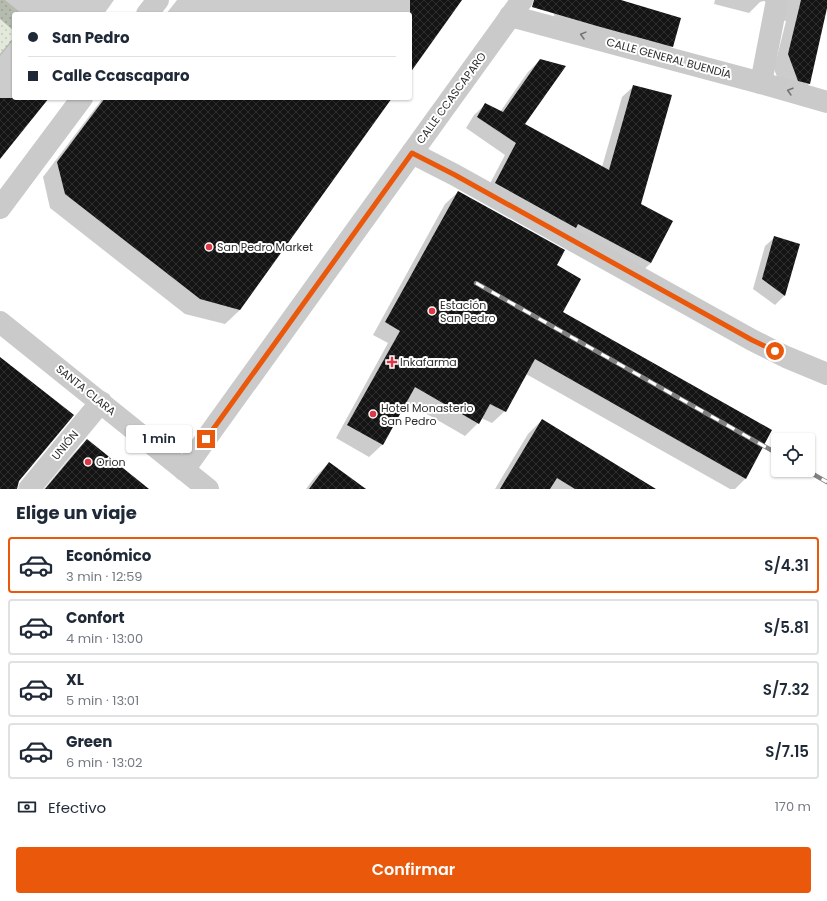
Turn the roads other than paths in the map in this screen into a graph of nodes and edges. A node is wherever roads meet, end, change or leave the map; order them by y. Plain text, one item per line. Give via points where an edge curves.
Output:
1 (158, 0) edge
2 (777, 0) edge
3 (516, 8) edge
4 (149, 12) edge
5 (761, 83) junction
6 (81, 100) edge
7 (827, 102) edge
8 (412, 153) junction
9 (0, 208) edge
10 (0, 322) edge
11 (827, 374) edge
12 (101, 402) junction
13 (184, 470) junction
14 (29, 489) edge
15 (208, 489) edge

1 - 4 street
2 - 5 street
5 -> 3 street, CALLE GENERAL BUENDÍA
3 - 8 street, CALLE CCASCAPARO
7 -> 5 street, CALLE GENERAL BUENDÍA
6 - 9 street
8 - 11 street via 752,340
8 - 13 street, CALLE CCASCAPARO
10 - 12 street, SANTA CLARA
12 - 13 street, SANTA CLARA
12 - 14 street, UNIÓN
13 - 15 street, SANTA CLARA

